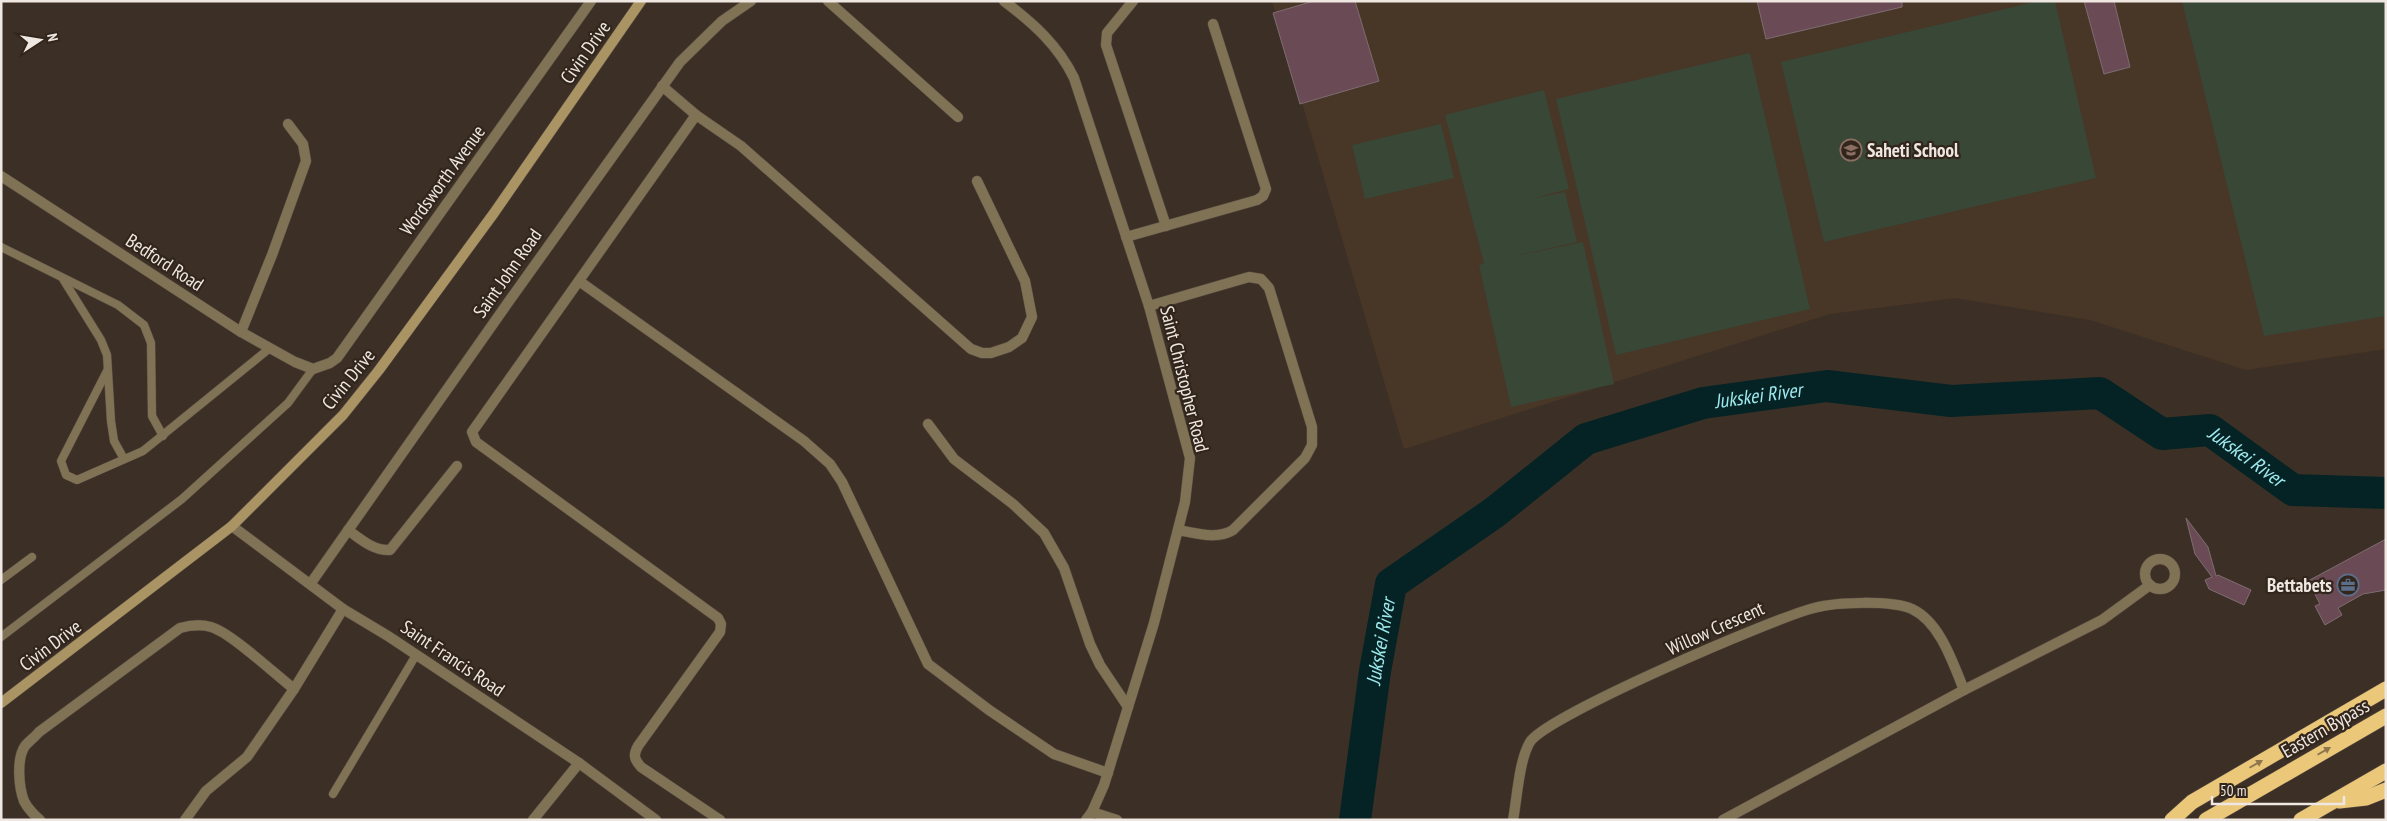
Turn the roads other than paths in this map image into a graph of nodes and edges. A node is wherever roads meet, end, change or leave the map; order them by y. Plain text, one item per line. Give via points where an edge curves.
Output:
1 (591, 1) edge
2 (641, 1) edge
3 (751, 1) edge
4 (828, 1) edge
5 (1004, 1) edge
6 (1133, 1) edge
7 (1213, 24) dead end
8 (662, 86) junction
9 (696, 115) junction
10 (958, 117) dead end
11 (288, 124) dead end
12 (1, 176) edge
13 (977, 181) dead end
14 (1166, 226) junction
15 (1126, 237) junction
16 (1, 247) edge
17 (64, 279) junction
18 (579, 281) junction
19 (1149, 306) junction
20 (240, 332) junction
21 (270, 348) junction
22 (313, 369) junction
23 (107, 371) junction
24 (928, 424) dead end
25 (163, 436) junction
26 (124, 459) junction
27 (457, 466) dead end
28 (232, 526) junction
29 (348, 530) junction
30 (1178, 530) junction
31 (32, 557) dead end
32 (1, 580) edge
33 (311, 583) junction
34 (2150, 584) dead end
35 (343, 609) junction
36 (1, 637) edge
37 (416, 655) junction
38 (2386, 688) edge
39 (294, 689) junction
40 (1964, 690) junction
41 (1, 704) edge
42 (1128, 708) junction
43 (2386, 716) edge
44 (579, 763) junction
45 (2386, 771) edge
46 (1108, 773) junction
47 (2386, 790) edge
48 (332, 794) dead end
49 (2333, 802) junction
50 (1089, 816) edge
51 (40, 820) edge
52 (185, 820) edge
53 (534, 820) edge
54 (656, 820) edge
55 (720, 820) edge
56 (1117, 820) edge
57 (1514, 820) edge
58 (1723, 820) edge
59 (2172, 820) edge
60 (2206, 820) edge
61 (2301, 820) edge

1 - 22 street, Wordsworth Avenue via 337,358
2 - 28 main road, Civin Drive via 494,213 379,370 327,431
3 - 8 street, Saint John Road via 722,21 680,62
4 - 10 street
5 - 15 street, Saint Christopher Road via 1050,40 1067,64
6 - 14 street via 1106,33 1106,45
7 - 14 street via 1266,189 1257,200
8 - 9 street
8 - 29 street, Saint John Road
9 - 13 street via 741,146 971,349 991,353 1022,338 1032,318 1023,274
9 - 18 street
11 - 20 street via 303,144 306,161
12 - 20 street, Bedford Road
14 - 15 street
15 - 19 street, Saint Christopher Road
16 - 17 lane
17 - 23 lane via 101,340 107,355
17 - 25 lane via 118,305 144,325 151,343 152,416
18 - 46 street via 804,441 830,464 842,482 928,664 1054,754
18 - 55 street via 473,430 472,436 718,618 720,632 638,746 635,758 641,767
19 - 30 street, Saint Christopher Road via 1190,458
19 - 30 street via 1248,277 1261,279 1269,288 1312,427 1312,445 1305,458 1233,530 1218,536
20 - 21 street, Bedford Road
21 - 22 street, Bedford Road
21 - 25 lane
22 - 36 lane via 288,403 182,499
23 - 26 lane via 114,441
23 - 26 lane via 61,461 66,475 77,480
24 - 42 street via 954,459 1013,504 1044,533 1064,568 1100,665
25 - 26 lane via 143,451
27 - 29 street via 390,550 382,550
28 - 33 street, Saint Francis Road
28 - 41 main road, Civin Drive
29 - 33 street, Saint John Road
30 - 42 street, Saint Christopher Road
31 - 32 lane
33 - 35 street, Saint Francis Road
34 - 40 street via 2102,620
35 - 37 street, Saint Francis Road
35 - 39 street
37 - 44 street, Saint Francis Road
37 - 48 lane
59 -> 38 highway via 2192,802
39 - 51 street via 213,627 201,624 180,628 39,732 25,746 21,755 21,789 27,807
39 - 52 street via 246,757 206,791
40 - 57 street, Willow Crescent via 1954,663 1923,615 1909,608 1891,605 1815,607 1732,639 1541,730 1530,742 1524,760
40 - 58 street
42 - 46 street, Saint Christopher Road
60 -> 43 highway, Eastern Bypass
44 - 53 street
44 - 54 street, Saint Francis Road
45 - 49 highway
46 - 50 street, Saint Christopher Road
47 - 49 highway via 2366,798
49 - 61 highway
50 - 56 street

